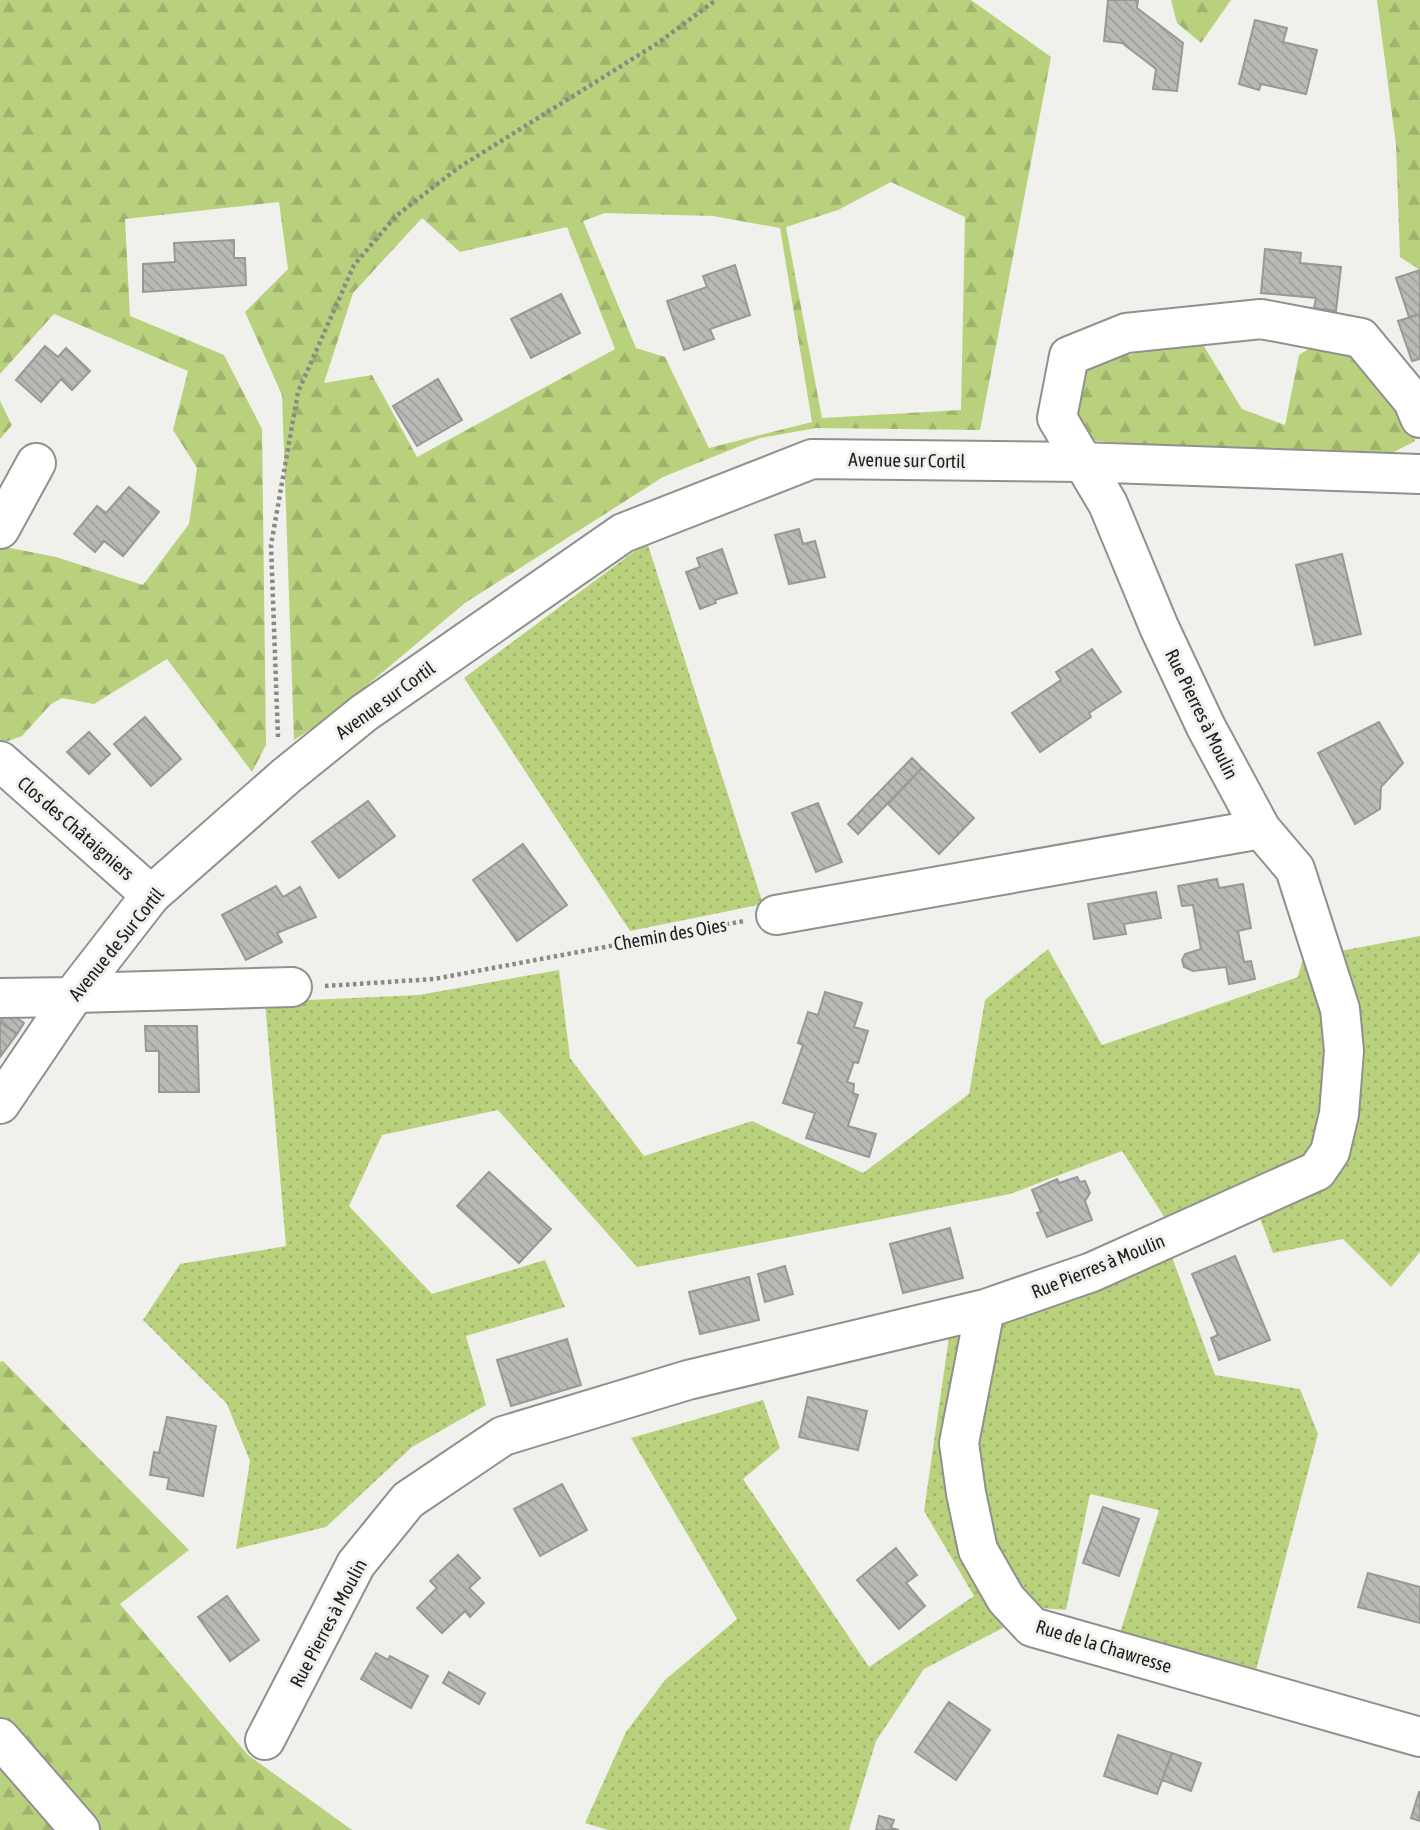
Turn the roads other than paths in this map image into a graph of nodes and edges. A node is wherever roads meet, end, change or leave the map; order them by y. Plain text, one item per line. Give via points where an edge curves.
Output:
1 (1420, 418) edge
2 (1080, 462) junction
3 (36, 463) dead end
4 (1420, 474) edge
5 (0, 529) edge
6 (0, 761) edge
7 (286, 776) joint
8 (1261, 830) junction
9 (151, 895) junction
10 (776, 915) road end
11 (292, 987) road end
12 (74, 995) junction
13 (0, 998) edge
14 (0, 1104) edge
15 (985, 1309) junction
16 (1420, 1737) edge
17 (0, 1738) edge
18 (265, 1740) dead end
19 (80, 1830) edge

1 - 2 main road, Rue Pierres à Moulin via 1413,401 1362,338 1261,319 1126,333 1069,356 1057,418
2 - 4 main road, Avenue sur Cortil
2 - 7 main road, Avenue sur Cortil via 812,459 648,523 623,533 364,713
2 - 8 main road, Rue Pierres à Moulin via 1108,504 1165,640
3 - 5 main road
6 - 9 main road, Clos des Châtaigniers
7 - 9 main road, Avenue de Sur Cortil
8 - 10 main road
8 - 15 main road, Rue Pierres à Moulin via 1296,869 1340,1009 1344,1051 1339,1114 1330,1152 1317,1171 1291,1185 1092,1272
9 - 12 main road, Avenue de Sur Cortil
11 - 12 main road
12 - 13 main road
12 - 14 main road, Avenue de Sur Cortil
15 - 16 main road, Rue de la Chawresse via 959,1443 965,1493 978,1550 1006,1599 1031,1627
15 - 18 main road, Rue Pierres à Moulin via 688,1380 503,1436 408,1500 356,1564
17 - 19 main road

